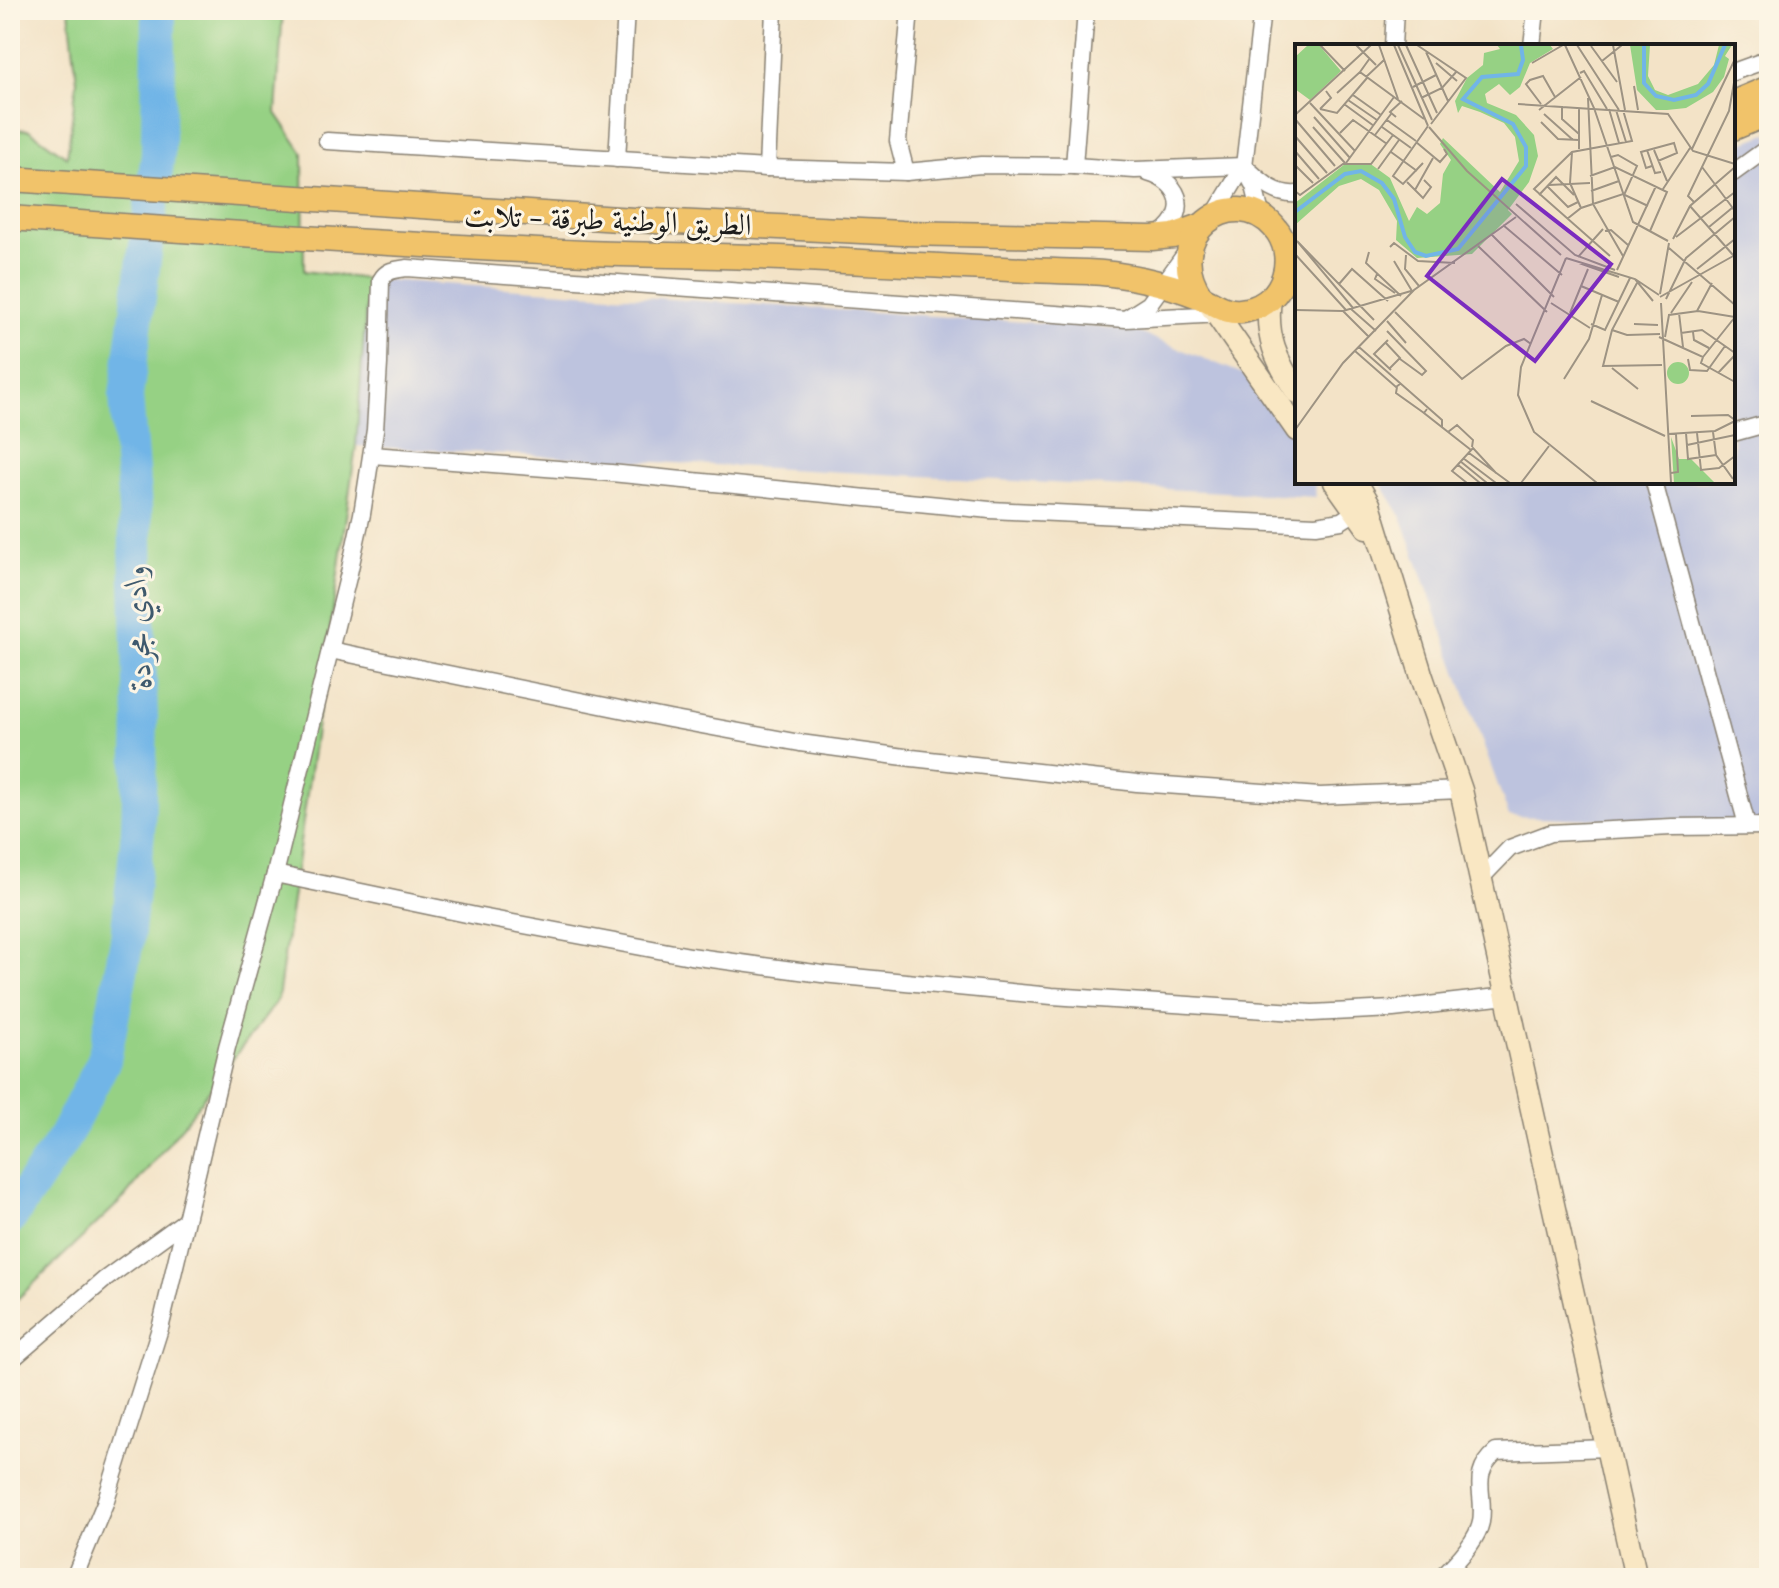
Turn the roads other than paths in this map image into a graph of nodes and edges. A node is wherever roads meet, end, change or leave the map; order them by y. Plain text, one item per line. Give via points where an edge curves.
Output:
1 (626, 10) edge
2 (774, 10) edge
3 (910, 10) edge
4 (1086, 10) edge
5 (1262, 10) edge
6 (1395, 10) edge
7 (1536, 10) edge
8 (1393, 44) edge
9 (1532, 44) edge
10 (1769, 59) edge
11 (1735, 71) edge
12 (327, 141) dead end
13 (1769, 147) edge
14 (617, 159) junction
15 (1074, 166) junction
16 (1244, 166) junction
17 (767, 168) junction
18 (1135, 170) junction
19 (906, 172) junction
20 (1735, 172) edge
21 (10, 179) edge
22 (1295, 194) edge
23 (10, 218) edge
24 (1207, 221) junction
25 (1267, 221) junction
26 (1295, 234) edge
27 (1152, 238) junction
28 (1188, 250) junction
29 (1164, 286) junction
30 (1281, 293) edge
31 (1215, 306) junction
32 (1126, 319) junction
33 (1295, 388) edge
34 (1769, 423) edge
35 (1295, 427) edge
36 (1735, 432) edge
37 (372, 455) junction
38 (1337, 484) edge
39 (1357, 484) edge
40 (1655, 484) edge
41 (1363, 508) junction
42 (330, 650) junction
43 (1461, 790) junction
44 (1747, 825) junction
45 (1769, 826) edge
46 (275, 874) junction
47 (1481, 878) junction
48 (1507, 996) junction
49 (185, 1221) junction
50 (10, 1361) edge
51 (1608, 1448) junction
52 (74, 1578) edge
53 (1440, 1578) edge
54 (1636, 1578) edge

1 - 14 street
2 - 17 street
3 - 19 street via 898,141
4 - 15 street
5 - 16 street
6 - 8 street
7 - 9 street
10 - 11 street
12 - 14 street
13 - 20 street
14 - 17 street
15 - 18 street
15 - 19 street via 981,165
16 - 18 street
16 - 22 street via 1271,188
16 - 24 street
16 - 25 street
17 - 19 street
18 - 27 street via 1168,182 1178,199 1174,224
21 - 27 main road, الطريق الوطنية طبرقة - تلابت via 634,220
23 - 29 main road, الطريق الوطنية طبرقة - تلابت via 315,240 1093,272
24 - 25 main road via 1229,211
24 - 27 main road, الطريق الوطنية طبرقة - تلابت via 1173,236
24 - 28 main road
25 - 26 main road
25 - 30 main road via 1286,252
28 - 29 street
28 - 31 main road via 1189,275
29 - 31 main road, الطريق الوطنية طبرقة - تلابت
29 - 32 street
30 - 31 main road via 1259,307
30 - 33 street via 1267,322 1269,336
31 - 32 street
31 - 35 street
32 - 37 street via 423,269 390,271 381,280
34 - 36 street
37 - 41 street via 990,510 1316,525 1341,521
37 - 42 street
38 - 41 street
39 - 41 street
40 - 44 street
41 - 43 street via 1383,551
42 - 43 street via 712,727 927,760 1320,796
42 - 46 street
43 - 47 street
44 - 45 street
44 - 47 street via 1550,833 1510,848
46 - 48 street via 690,956 822,974 1312,1013
46 - 49 street
47 - 48 street
48 - 51 street
49 - 50 street via 104,1280
49 - 52 street via 135,1410
51 - 53 street via 1496,1452 1480,1477 1481,1525
51 - 54 street

